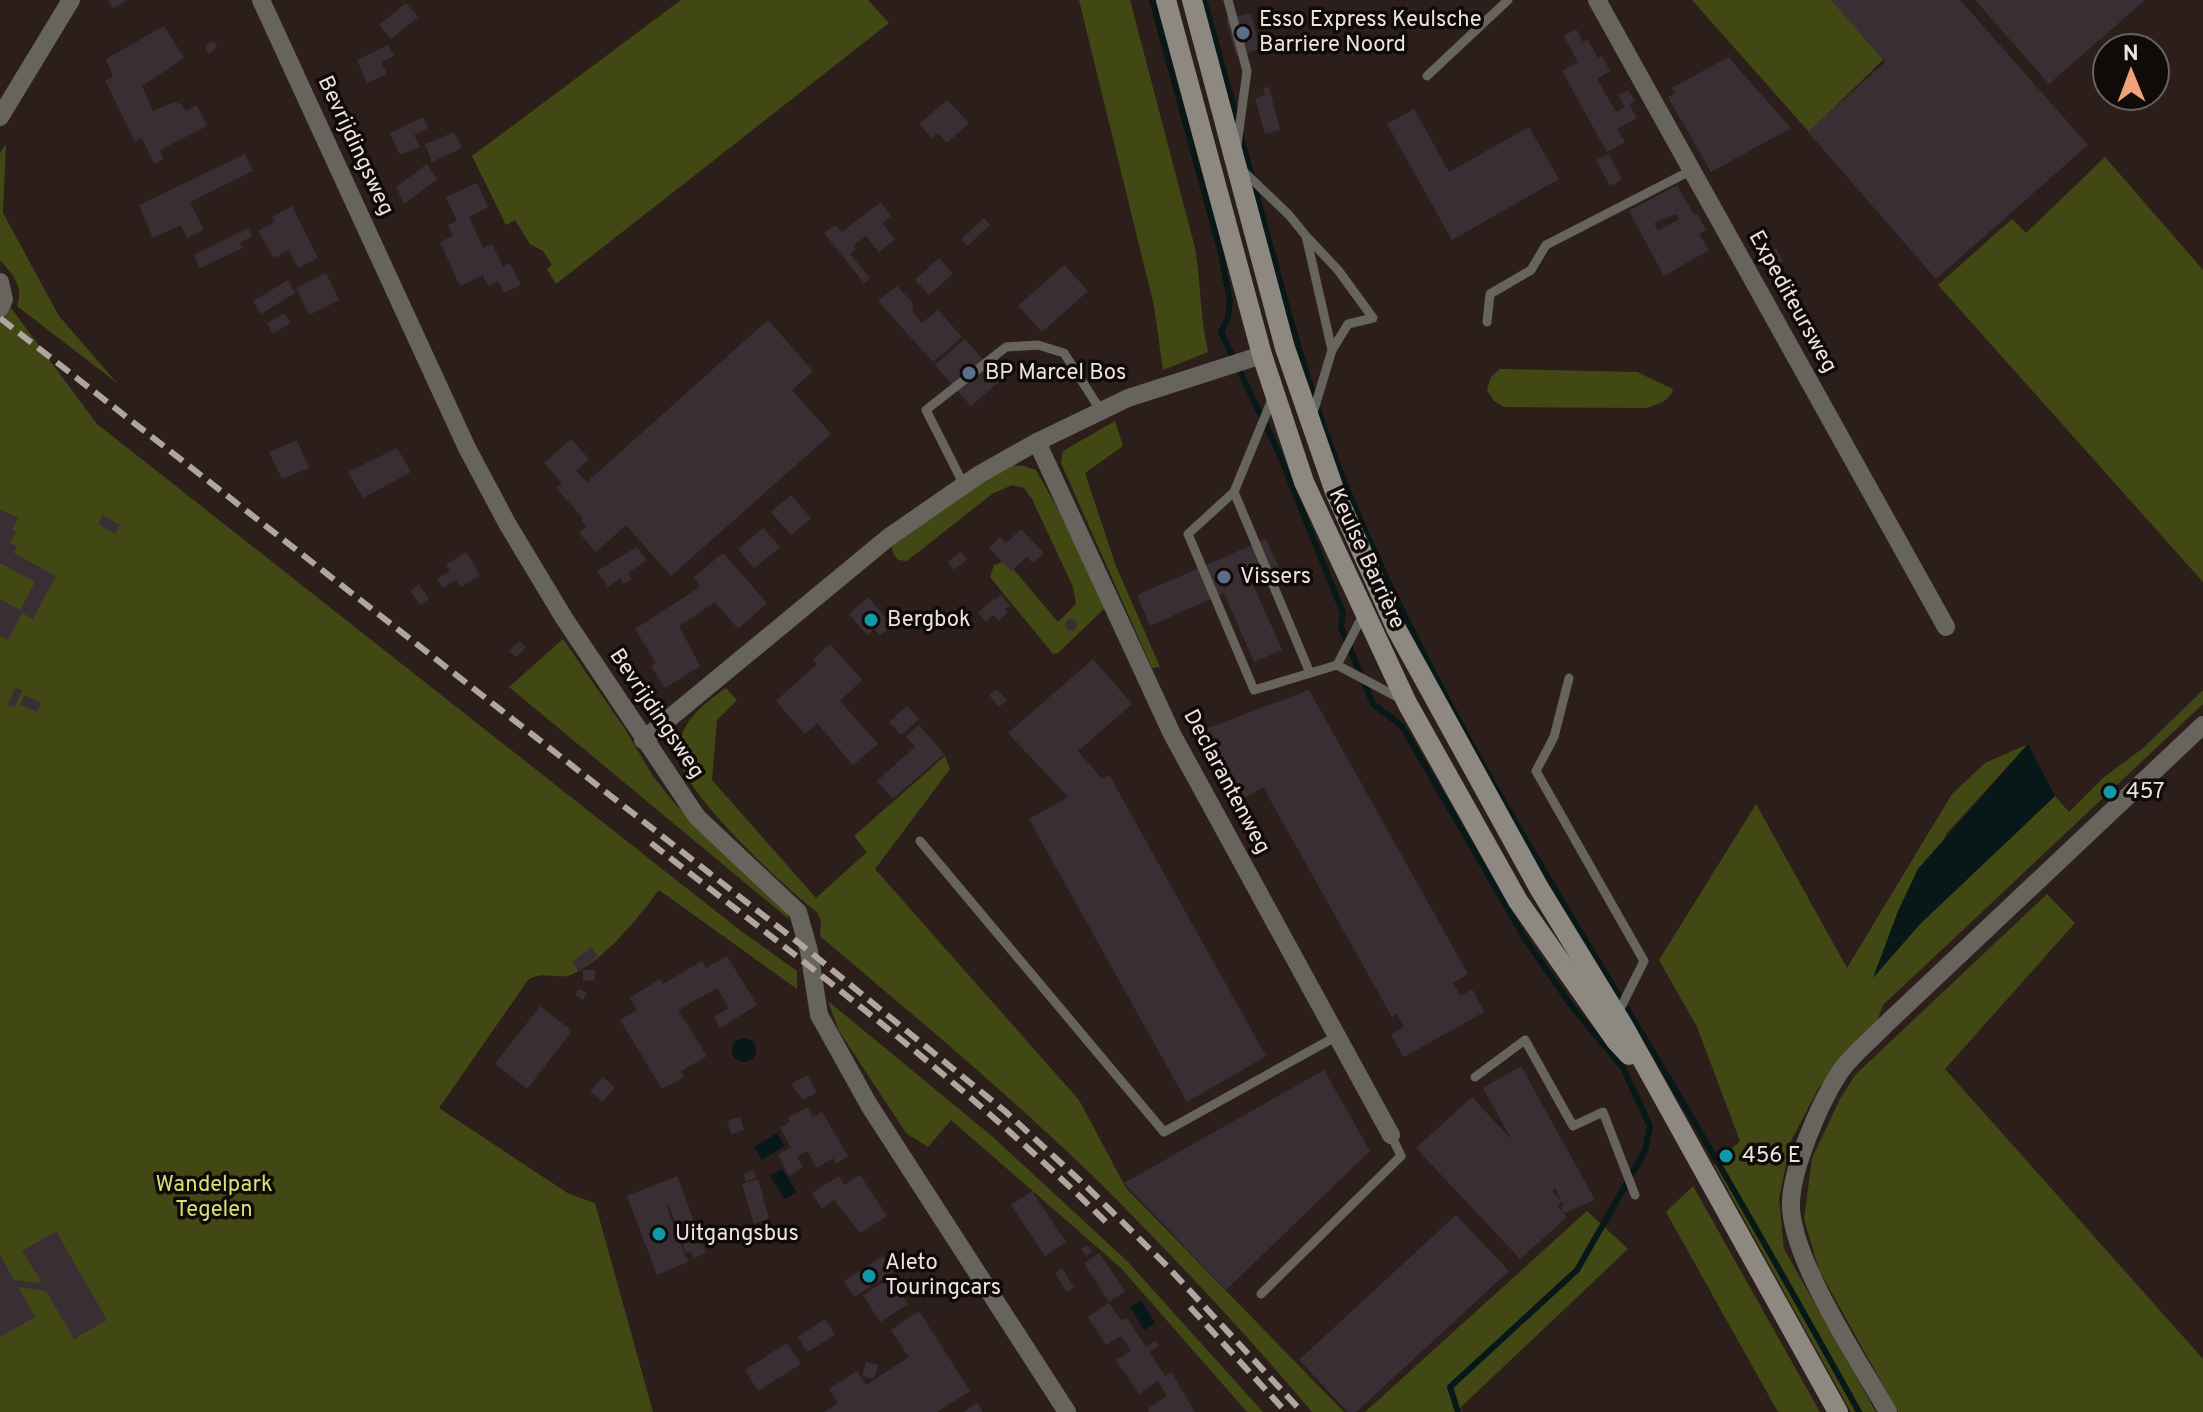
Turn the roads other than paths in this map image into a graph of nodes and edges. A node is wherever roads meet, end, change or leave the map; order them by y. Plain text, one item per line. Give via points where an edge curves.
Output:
1 (71, 0) edge
2 (261, 0) edge
3 (1166, 0) edge
4 (1192, 0) edge
5 (1228, 0) edge
6 (1508, 0) edge
7 (1597, 0) edge
8 (1427, 76) dead end
9 (0, 117) edge
10 (1235, 164) junction
11 (1692, 170) junction
12 (1306, 236) junction
13 (0, 282) edge
14 (0, 308) edge
15 (1487, 322) dead end
16 (1332, 350) junction
17 (1262, 355) junction
18 (1274, 394) junction
19 (1101, 411) junction
20 (1310, 424) junction
21 (1037, 442) junction
22 (964, 485) junction
23 (1234, 492) junction
24 (1363, 613) junction
25 (1946, 627) dead end
26 (1337, 665) junction
27 (1310, 673) junction
28 (1569, 678) dead end
29 (1407, 703) junction
30 (2203, 725) edge
31 (643, 740) junction
32 (920, 841) dead end
33 (1617, 1015) junction
34 (1337, 1036) junction
35 (1475, 1077) dead end
36 (1651, 1078) junction
37 (1391, 1135) joint
38 (1635, 1195) dead end
39 (1261, 1294) dead end
40 (1067, 1412) edge
41 (1838, 1412) edge
42 (1888, 1412) edge

1 - 9 street
2 - 31 street, Bevrijdingsweg via 467,448 556,605
3 - 17 main road, Keulse Barrière
4 - 10 main road, Keulse Barrière
5 - 10 lane via 1247,71
6 - 8 lane
7 - 11 street, Expediteursweg
10 - 12 lane
10 - 20 main road, Keulse Barrière
11 - 15 lane via 1546,245 1531,270 1490,294
11 - 25 street, Expediteursweg
12 - 16 lane
12 - 16 lane via 1373,318 1348,324
13 - 14 street
16 - 20 lane
17 - 18 main road, Keulse Barrière
17 - 19 street
18 - 23 lane
18 - 24 main road, Keulse Barrière via 1304,482
19 - 21 street
19 - 22 lane via 1064,353 1038,345 1006,347 926,410
20 - 33 main road, Keulse Barrière via 1397,630 1539,888
21 - 22 street
21 - 34 street, Declarantenweg via 1172,734
22 - 31 street via 889,537
23 - 27 lane
23 - 27 lane via 1188,534 1254,690
24 - 26 lane
24 - 29 main road, Keulse Barrière
26 - 27 lane
26 - 29 lane
28 - 33 lane via 1554,737 1536,771 1644,961
29 - 36 main road, Keulse Barrière via 1518,901 1616,1041
30 - 42 street via 1884,1026 1839,1074 1804,1146 1791,1201 1793,1224 1806,1265
31 - 40 street, Bevrijdingsweg via 697,817 798,912 819,1015 869,1105
32 - 34 lane via 1164,1132
33 - 36 main road, Keulse Barrière
34 - 37 street, Declarantenweg
35 - 38 lane via 1525,1040 1573,1126 1603,1112
36 - 41 main road, Keulse Barrière
37 - 39 lane via 1401,1156

